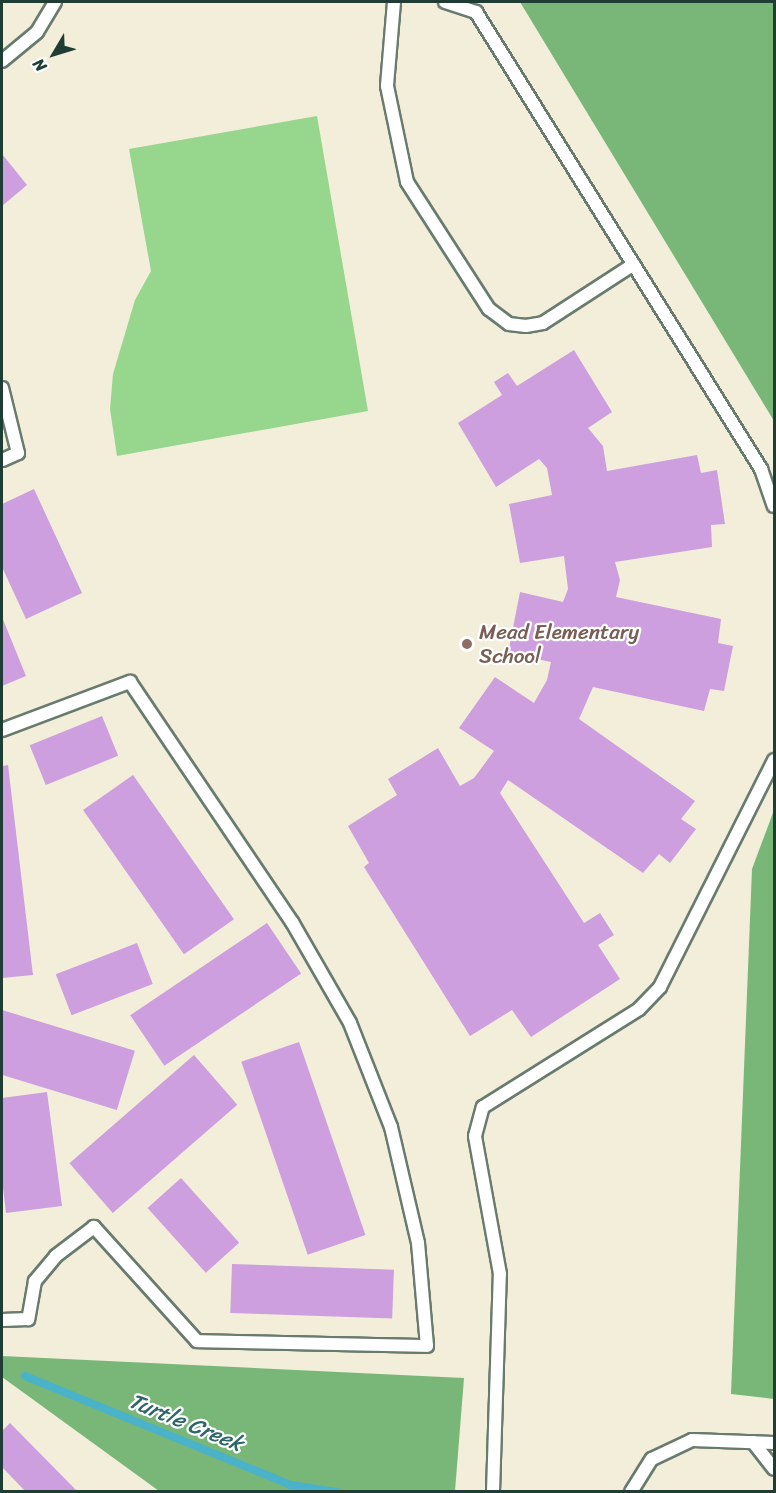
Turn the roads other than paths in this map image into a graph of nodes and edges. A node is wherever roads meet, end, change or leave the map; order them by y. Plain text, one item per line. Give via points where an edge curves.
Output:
1 (56, 2) edge
2 (394, 2) edge
3 (445, 2) edge
4 (2, 61) edge
5 (634, 264) junction
6 (2, 388) edge
7 (2, 460) edge
8 (774, 506) edge
9 (2, 730) edge
10 (774, 760) edge
11 (2, 1320) edge
12 (753, 1442) junction
13 (774, 1443) edge
14 (774, 1469) edge
15 (493, 1491) edge
16 (631, 1491) edge

1 - 4 lane via 37,32
2 - 5 lane via 387,86 407,182 489,309 509,324 543,323
3 - 5 lane via 476,12
5 - 8 lane via 761,469
6 - 7 lane via 18,453
9 - 11 lane via 130,681 292,922 350,1023 391,1127 418,1243 427,1346 197,1341 94,1227 56,1256 35,1281 28,1319
10 - 15 lane via 660,987 639,1009 483,1107 475,1136 500,1274
12 - 13 lane
12 - 14 lane
12 - 16 lane via 692,1440 652,1459

